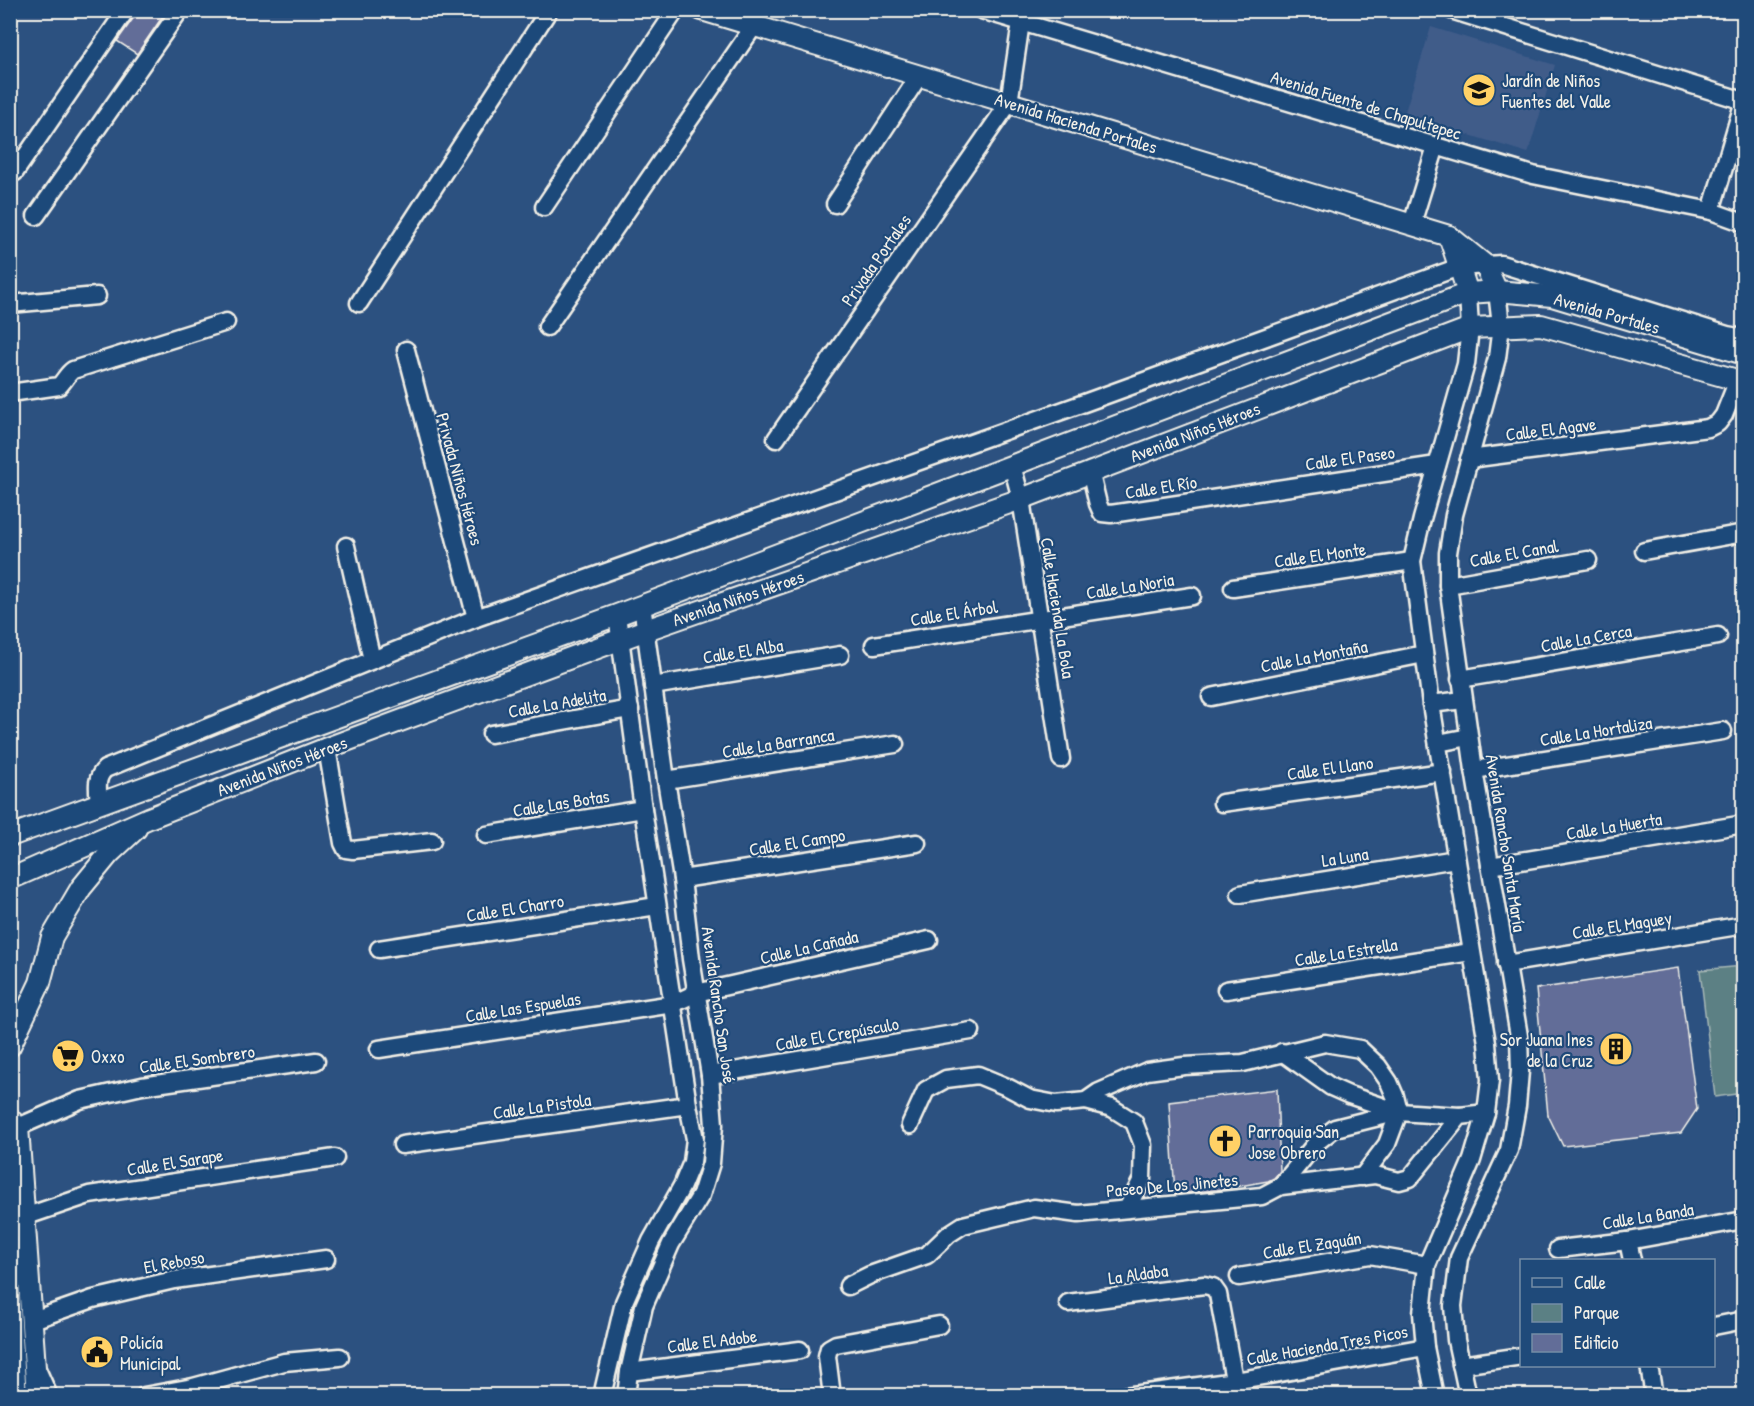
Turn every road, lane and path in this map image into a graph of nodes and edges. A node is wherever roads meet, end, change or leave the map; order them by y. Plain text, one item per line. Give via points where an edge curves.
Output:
1 (126, 10) edge
2 (180, 10) edge
3 (549, 10) edge
4 (676, 10) edge
5 (702, 10) edge
6 (981, 10) edge
7 (1450, 10) edge
8 (1023, 16) edge
9 (1499, 17) edge
10 (754, 26) junction
11 (919, 76) junction
12 (1743, 101) edge
13 (1009, 103) junction
14 (1436, 146) junction
15 (10, 172) edge
16 (835, 204) dead end
17 (544, 207) dead end
18 (1711, 211) junction
19 (36, 216) dead end
20 (1743, 223) edge
21 (1412, 224) junction
22 (1449, 236) junction
23 (1485, 265) junction
24 (1459, 267) junction
25 (1497, 291) junction
26 (1468, 293) junction
27 (98, 296) dead end
28 (359, 303) dead end
29 (10, 304) edge
30 (226, 321) dead end
31 (1501, 326) junction
32 (547, 327) dead end
33 (1470, 328) junction
34 (1743, 338) edge
35 (406, 350) dead end
36 (1743, 354) edge
37 (1741, 381) edge
38 (10, 393) edge
39 (776, 439) dead end
40 (1469, 459) junction
41 (1012, 465) junction
42 (1437, 465) junction
43 (1090, 471) junction
44 (1269, 490) joint
45 (1021, 498) junction
46 (1743, 533) edge
47 (346, 546) dead end
48 (1644, 551) dead end
49 (1587, 560) dead end
50 (1412, 561) junction
51 (1448, 585) junction
52 (1233, 588) dead end
53 (1192, 596) dead end
54 (642, 605) junction
55 (617, 615) junction
56 (476, 618) junction
57 (1040, 620) junction
58 (646, 630) junction
59 (1718, 636) dead end
60 (621, 639) junction
61 (874, 645) dead end
62 (1425, 654) junction
63 (840, 655) dead end
64 (372, 660) junction
65 (1460, 679) junction
66 (653, 686) junction
67 (1211, 697) dead end
68 (1463, 699) junction
69 (1431, 704) junction
70 (630, 710) junction
71 (1724, 731) dead end
72 (491, 734) dead end
73 (1469, 737) junction
74 (1438, 743) junction
75 (895, 744) dead end
76 (327, 748) junction
77 (1060, 759) dead end
78 (1474, 770) junction
79 (1443, 772) junction
80 (666, 780) junction
81 (1222, 802) dead end
82 (99, 803) junction
83 (643, 809) junction
84 (149, 818) junction
85 (1743, 824) edge
86 (486, 835) dead end
87 (10, 836) edge
88 (432, 841) dead end
89 (917, 843) dead end
90 (1456, 859) junction
91 (1490, 866) junction
92 (10, 879) edge
93 (682, 879) junction
94 (1240, 894) dead end
95 (657, 906) junction
96 (1743, 925) edge
97 (929, 940) dead end
98 (379, 949) dead end
99 (1472, 952) junction
100 (1506, 964) junction
101 (1226, 990) dead end
102 (696, 993) junction
103 (673, 1004) junction
104 (971, 1031) dead end
105 (10, 1046) edge
106 (379, 1049) dead end
107 (1282, 1053) junction
108 (316, 1061) dead end
109 (710, 1075) junction
110 (1086, 1101) junction
111 (688, 1105) junction
112 (1399, 1112) junction
113 (1486, 1113) junction
114 (1460, 1116) junction
115 (14, 1123) edge
116 (910, 1125) dead end
117 (402, 1145) dead end
118 (335, 1158) dead end
119 (1362, 1177) junction
120 (1281, 1186) junction
121 (1127, 1209) junction
122 (24, 1217) junction
123 (1743, 1220) edge
124 (1628, 1240) junction
125 (1558, 1249) dead end
126 (326, 1259) dead end
127 (1632, 1259) edge
128 (1427, 1265) junction
129 (10, 1277) edge
130 (1239, 1277) dead end
131 (848, 1286) dead end
132 (1068, 1303) dead end
133 (33, 1320) junction
134 (1743, 1320) edge
135 (939, 1325) dead end
136 (1715, 1326) edge
137 (1425, 1347) junction
138 (800, 1350) dead end
139 (1520, 1356) edge
140 (340, 1357) dead end
141 (35, 1364) junction
142 (1461, 1365) junction
143 (1649, 1367) edge
144 (629, 1372) junction
145 (1236, 1388) edge
146 (18, 1395) edge
147 (37, 1395) edge
148 (49, 1395) edge
149 (144, 1395) edge
150 (603, 1395) edge
151 (626, 1395) edge
152 (832, 1395) edge
153 (1125, 1395) edge
154 (1435, 1395) edge
155 (1468, 1395) edge
156 (1654, 1395) edge

1 - 15 street via 15,172
2 - 19 street
3 - 28 street
4 - 17 street
5 - 10 main road, Avenida Hacienda Portales
6 - 8 street, Avenida Fuente de Chapultepec
7 - 9 street
8 - 13 street
8 - 14 street, Avenida Fuente de Chapultepec
9 - 12 street
10 - 11 main road, Avenida Hacienda Portales
10 - 32 street
11 - 13 main road, Avenida Hacienda Portales
11 - 16 street
12 - 18 street
13 - 21 main road, Avenida Hacienda Portales
13 - 39 street, Privada Portales
14 - 18 street, Avenida Fuente de Chapultepec via 1533,175
14 - 21 street
18 - 20 street, Avenida Fuente de Chapultepec
21 - 22 main road, Avenida Hacienda Portales
22 - 23 main road, Avenida Hacienda Portales
22 - 24 main road
23 - 24 street
23 - 25 main road, Avenida Hacienda Portales
23 - 34 street via 1501,264
24 - 26 main road
24 - 56 street
25 - 26 main road, Avenida Portales
25 - 31 street, Avenida Rancho Santa María
25 - 36 main road, Avenida Portales via 1552,296
26 - 33 street
26 - 41 main road, Avenida Niños Héroes
27 - 29 street
30 - 38 street via 73,370 58,386
31 - 33 main road, Avenida Portales
31 - 37 main road, Avenida Portales via 1541,325
31 - 40 street, Avenida Rancho Santa María via 1497,358
33 - 42 street via 1466,364
33 - 43 main road, Avenida Niños Héroes
35 - 56 street, Privada Niños Héroes
37 - 40 street, Calle El Agave via 1724,415 1708,428
40 - 51 street, Avenida Rancho Santa María via 1454,515
41 - 45 street, Calle Hacienda La Bola
41 - 54 main road, Avenida Niños Héroes
42 - 44 street, Calle El Paseo
42 - 50 street
43 - 44 street, Calle El Río via 1102,513 1111,514
43 - 45 main road, Avenida Niños Héroes
45 - 57 street, Calle Hacienda La Bola
45 - 58 main road, Avenida Niños Héroes
46 - 48 street
47 - 64 street
49 - 51 street, Calle El Canal
50 - 52 street, Calle El Monte
50 - 62 street
51 - 65 street, Avenida Rancho Santa María
53 - 57 street, Calle La Noria
54 - 55 main road, Avenida Niños Héroes
54 - 58 street, Avenida Rancho San José
55 - 60 street
55 - 82 main road, Avenida Niños Héroes
56 - 64 street
57 - 61 street, Calle El Árbol
57 - 77 street, Calle Hacienda La Bola
58 - 60 main road, Avenida Niños Héroes
58 - 66 street, Avenida Rancho San José
59 - 65 street, Calle La Cerca
60 - 70 street
60 - 76 main road, Avenida Niños Héroes
62 - 67 street, Calle La Montaña
62 - 69 street
63 - 66 street, Calle El Alba
64 - 82 street via 105,769 98,781
65 - 68 street, Avenida Rancho Santa María
66 - 80 street, Avenida Rancho San José
68 - 69 street
68 - 73 street, Avenida Rancho Santa María
69 - 74 street
70 - 72 street, Calle La Adelita
70 - 83 street
71 - 78 street, Calle La Hortaliza
73 - 74 street
73 - 78 street, Avenida Rancho Santa María
74 - 79 street
75 - 80 street, Calle La Barranca
76 - 84 main road, Avenida Niños Héroes
76 - 88 street via 346,849
78 - 91 street, Avenida Rancho Santa María
79 - 81 street, Calle El Llano
79 - 90 street
80 - 93 street, Avenida Rancho San José
82 - 87 main road, Avenida Niños Héroes
83 - 86 street, Calle Las Botas
83 - 95 street
84 - 92 main road, Avenida Niños Héroes
84 - 105 main road via 109,854 81,888 52,937 40,983
85 - 91 street, Calle La Huerta
89 - 93 street, Calle El Campo
90 - 94 street, La Luna
90 - 99 street
91 - 100 street, Avenida Rancho Santa María
93 - 102 street, Avenida Rancho San José
95 - 98 street, Calle El Charro
95 - 103 street
96 - 100 street, Calle El Maguey
97 - 102 street, Calle La Cañada
99 - 101 street, Calle La Estrella
99 - 113 street via 1487,1043 1490,1080
100 - 142 street, Avenida Rancho Santa María via 1519,1036 1517,1106 1509,1150 1459,1258 1453,1306
102 - 103 street, Calle La Cañada
102 - 109 street, Avenida Rancho San José
103 - 106 street, Calle Las Espuelas
103 - 111 street
104 - 109 street, Calle El Crepúsculo
107 - 110 street via 1243,1064 1148,1071
107 - 112 street via 1331,1087
107 - 112 street via 1325,1043 1360,1049 1389,1082
108 - 115 street, Calle El Sombrero via 132,1088 80,1100
109 - 144 street, Avenida Rancho San José via 714,1125 711,1163 701,1195 670,1244 644,1306
110 - 116 street via 1056,1104 1030,1099 978,1075 946,1079 926,1090
110 - 121 street via 1112,1108 1134,1122 1143,1145 1142,1179
111 - 117 street, Calle La Pistola
111 - 150 street via 695,1139 692,1162 624,1302
112 - 114 street
112 - 119 street via 1387,1144
112 - 120 street via 1335,1128 1317,1142
113 - 114 street
113 - 128 street via 1472,1160
114 - 119 street, Paseo De Los Jinetes via 1410,1178 1399,1181 1375,1175
115 - 122 main road
118 - 122 street, Calle El Sarape via 89,1195
119 - 120 street, Paseo De Los Jinetes
120 - 121 street, Paseo De Los Jinetes via 1262,1196
121 - 131 street, Paseo De Los Jinetes via 1078,1214 1034,1208 963,1225 927,1255
122 - 133 main road
123 - 124 street, Calle La Banda
124 - 125 street, Calle La Banda
124 - 127 street
126 - 133 street, El Reboso via 174,1280 93,1299
128 - 130 street, Calle El Zaguán via 1370,1255
128 - 137 street via 1422,1313
129 - 146 street
132 - 145 street, La Aldaba via 1204,1284 1212,1287 1218,1294
133 - 141 main road
134 - 136 street
135 - 152 street via 829,1348
137 - 145 street, Calle Hacienda Tres Picos
137 - 154 street
138 - 144 street, Calle El Adobe
139 - 142 street
140 - 149 street via 284,1362 193,1387
141 - 147 main road
141 - 148 street
142 - 155 street, Avenida Rancho Santa María
143 - 156 street
144 - 151 street, Avenida Rancho San José
145 - 153 street, Calle Hacienda Tres Picos

